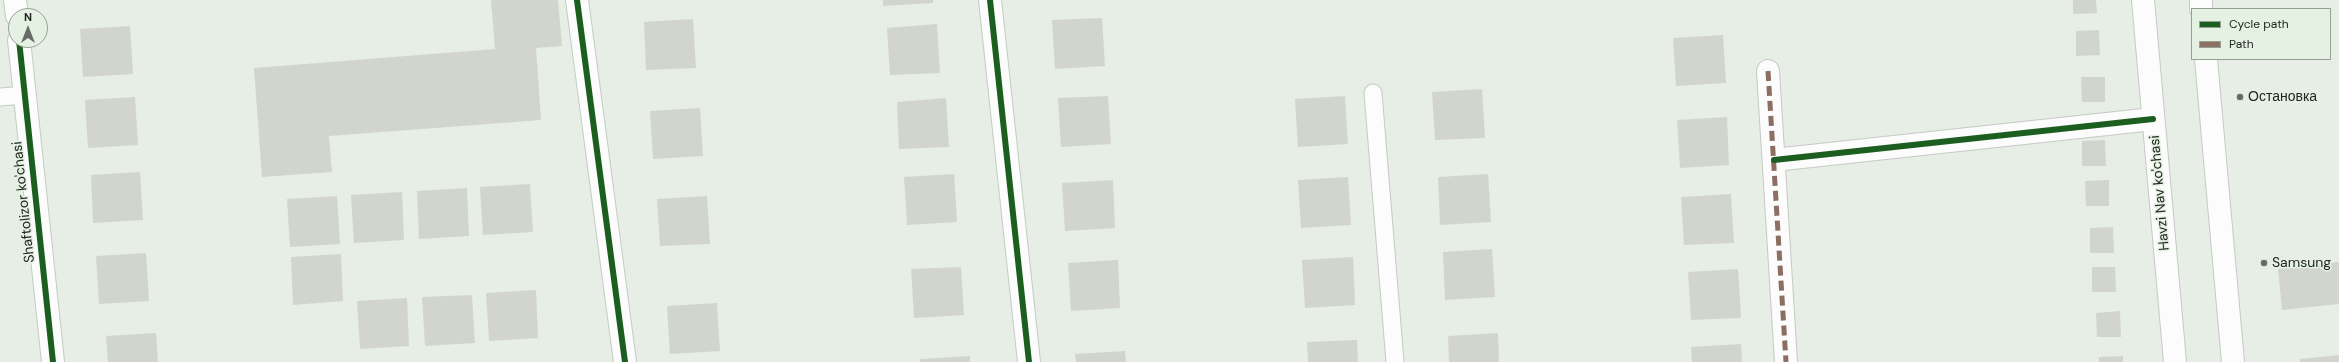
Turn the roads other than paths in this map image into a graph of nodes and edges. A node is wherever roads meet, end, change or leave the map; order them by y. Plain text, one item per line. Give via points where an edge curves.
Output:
1 (577, 0) edge
2 (990, 0) edge
3 (2143, 0) edge
4 (20, 48) edge
5 (2206, 60) edge
6 (1768, 71) dead end
7 (1372, 93) dead end
8 (25, 95) junction
9 (0, 97) edge
10 (2154, 119) junction
11 (1774, 160) junction
12 (53, 362) edge
13 (625, 362) edge
14 (1029, 362) edge
15 (1395, 362) edge
16 (1786, 362) edge
17 (2175, 362) edge
18 (2233, 362) edge

1 - 13 street
2 - 14 street
3 - 10 street, Havzi Nav ko'chasi
4 - 8 street, Shaftolizor ko'chasi
5 - 18 street
6 - 11 street
7 - 15 lane
8 - 9 lane
8 - 12 street, Shaftolizor ko'chasi
10 - 11 street
10 - 17 street, Havzi Nav ko'chasi
11 - 16 street

